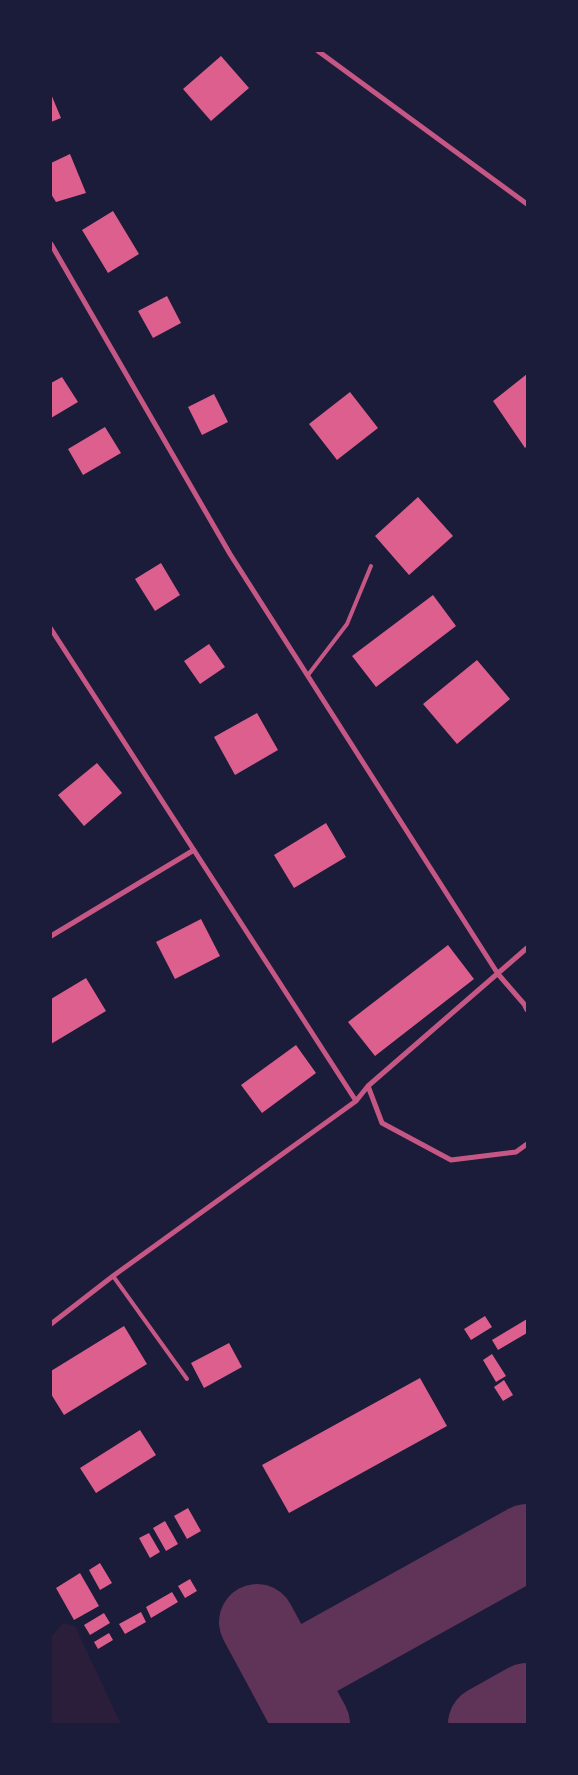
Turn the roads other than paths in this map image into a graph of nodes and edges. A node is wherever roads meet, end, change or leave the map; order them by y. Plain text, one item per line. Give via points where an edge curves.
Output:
1 (318, 51) edge
2 (527, 204) edge
3 (51, 244) edge
4 (371, 566) dead end
5 (51, 629) edge
6 (308, 675) junction
7 (194, 850) junction
8 (51, 936) edge
9 (527, 948) edge
10 (498, 974) junction
11 (527, 1010) edge
12 (368, 1086) junction
13 (356, 1101) junction
14 (527, 1144) edge
15 (113, 1276) junction
16 (51, 1324) edge
17 (187, 1379) dead end

1 - 2 street
3 - 6 street via 230,554
4 - 6 lane via 347,624
5 - 7 street
6 - 10 street
7 - 8 street
7 - 13 street
9 - 10 street
10 - 11 street
10 - 12 street
12 - 13 street
12 - 14 street via 382,1123 451,1160 516,1152
13 - 15 street
15 - 16 street
15 - 17 lane

